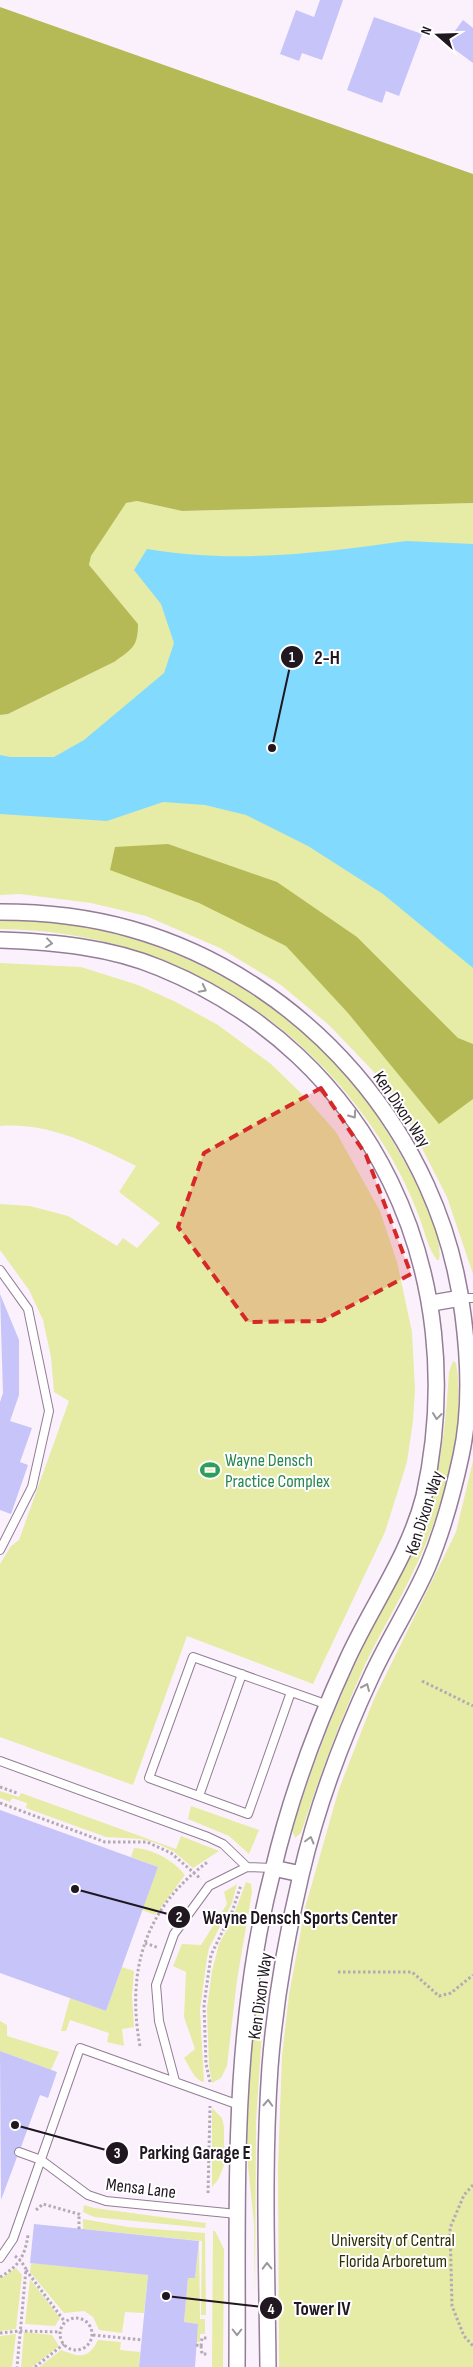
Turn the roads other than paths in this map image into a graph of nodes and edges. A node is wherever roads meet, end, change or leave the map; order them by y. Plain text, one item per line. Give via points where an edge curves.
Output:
1 (0, 912) edge
2 (0, 940) edge
3 (0, 1270) edge
4 (467, 1298) edge
5 (432, 1302) junction
6 (0, 1550) edge
7 (242, 1674) junction
8 (291, 1692) junction
9 (328, 1705) junction
10 (0, 1761) edge
11 (199, 1796) junction
12 (247, 1868) junction
13 (274, 1868) junction
14 (301, 1874) junction
15 (175, 2081) junction
16 (239, 2105) junction
17 (20, 2152) dead end
18 (41, 2160) junction
19 (237, 2214) junction
20 (0, 2258) edge
21 (237, 2367) edge
22 (268, 2367) edge

1 - 4 street, Ken Dixon Way via 32,912 81,919 129,928 172,943 218,964 300,1019 369,1088 396,1128 433,1202
2 -> 5 street, Ken Dixon Way via 97,949 158,967 208,991 260,1023 304,1060 345,1104 378,1152 401,1196 417,1241
3 - 6 lane via 28,1309 49,1410 32,1487
4 - 5 street
14 -> 4 street, Ken Dixon Way via 349,1726 428,1566 450,1506 463,1449 467,1402
5 -> 9 street, Ken Dixon Way via 438,1348 438,1404 423,1499 407,1544 348,1658
7 - 8 lane
7 - 11 lane
7 - 11 lane via 192,1657 149,1778
8 - 9 lane
8 - 11 lane via 248,1814
9 - 13 street, Ken Dixon Way via 303,1768
10 - 12 lane via 208,1837 223,1844
12 - 13 lane
12 - 15 lane via 210,1886 174,1934 156,1985 159,2021
13 - 14 street
13 - 16 street, Ken Dixon Way via 250,1986
22 -> 14 street, Ken Dixon Way via 266,2190 270,2067 276,2006
15 - 16 lane
15 - 18 lane via 80,2048
16 - 19 street, Ken Dixon Way
17 - 18 lane, Mensa Lane
18 - 19 lane, Mensa Lane via 88,2195 106,2201
18 - 20 lane via 13,2238
19 -> 21 street, Ken Dixon Way

